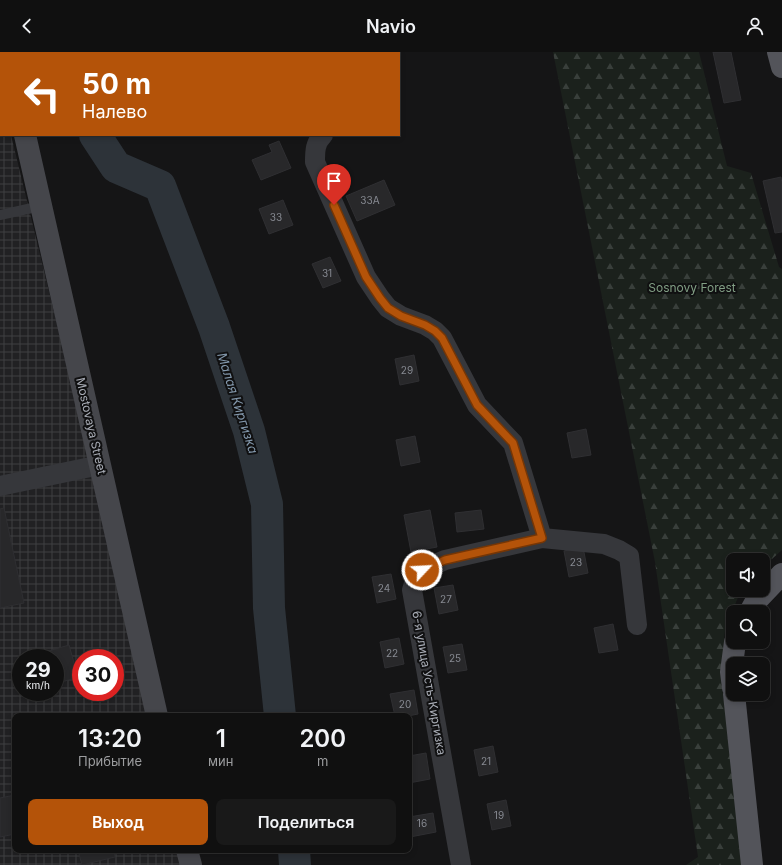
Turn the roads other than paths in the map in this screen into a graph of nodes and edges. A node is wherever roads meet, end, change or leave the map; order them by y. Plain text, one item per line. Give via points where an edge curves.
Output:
1 (778, 52) edge
2 (782, 67) edge
3 (25, 136) edge
4 (322, 136) edge
5 (41, 206) junction
6 (0, 215) edge
7 (100, 465) junction
8 (0, 486) edge
9 (542, 538) junction
10 (782, 574) edge
11 (754, 605) edge
12 (637, 625) dead end
13 (735, 701) edge
14 (156, 713) edge
15 (188, 853) edge
16 (191, 865) edge
17 (462, 865) edge
18 (752, 865) edge

1 - 2 main road
3 - 5 street, Mostovaya Street
4 - 9 street via 315,148 315,162 366,277 388,308 425,325 442,338 477,405 513,443
5 - 6 lane
5 - 7 street, Mostovaya Street
7 - 8 street
7 - 14 street, Mostovaya Street
9 - 12 street, 6-я улица Усть-Киргизка via 604,544 628,556
9 - 17 street, 6-я улица Усть-Киргизка via 445,560 422,570 412,590
10 - 11 main road
13 - 18 main road
15 - 16 street

